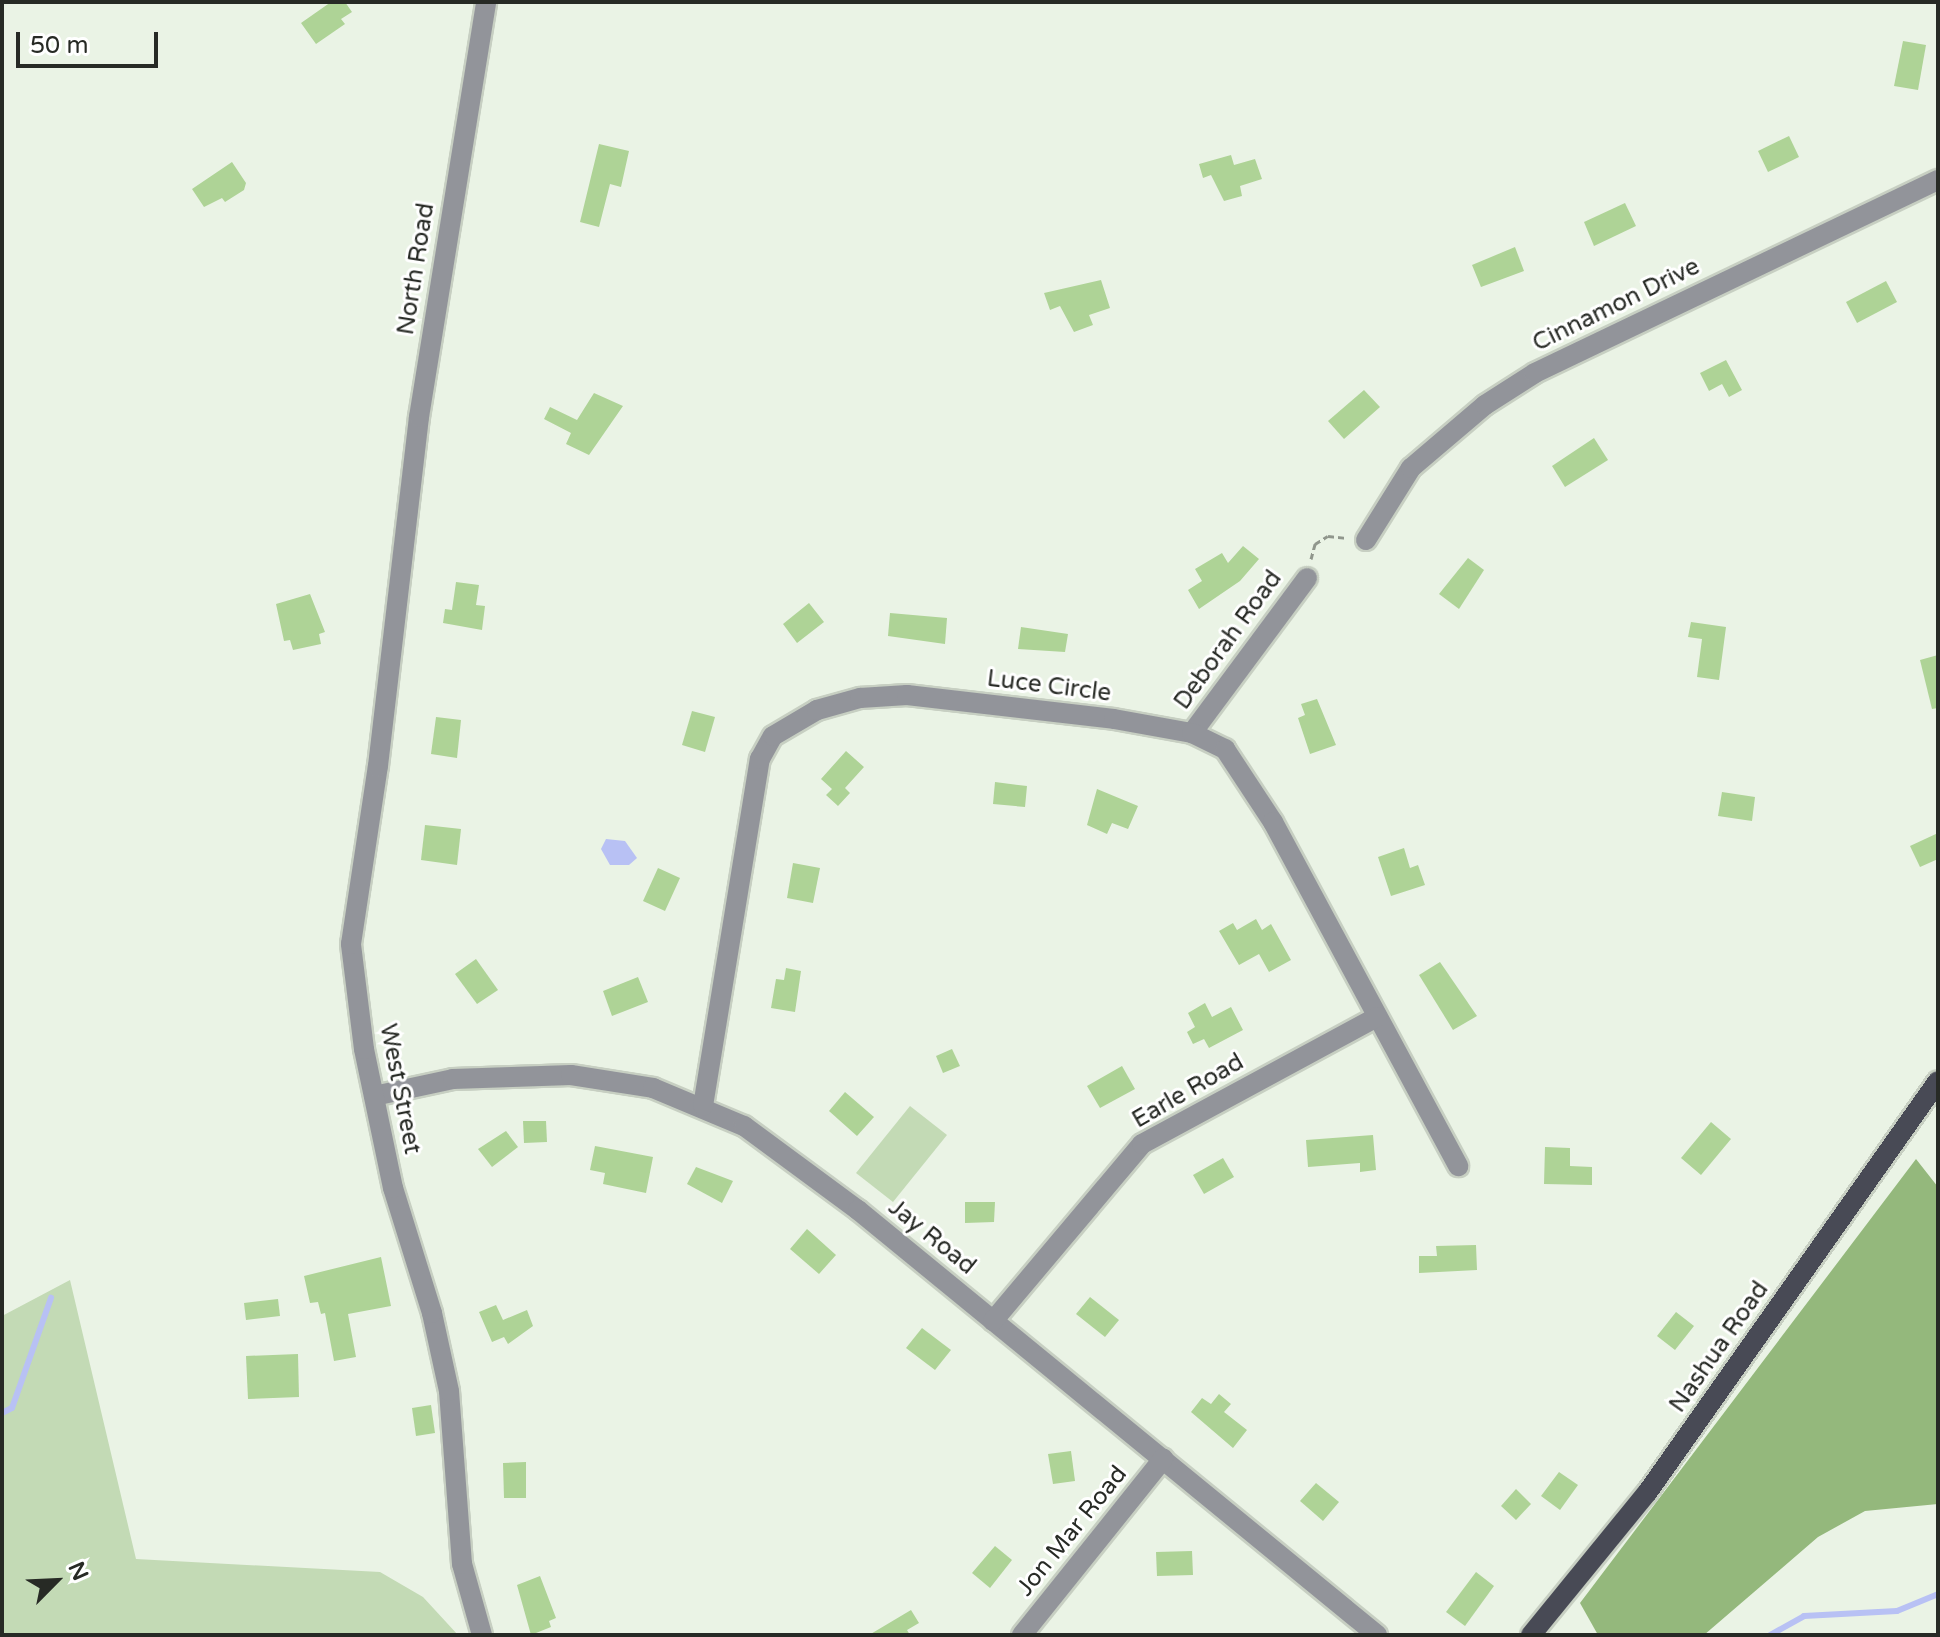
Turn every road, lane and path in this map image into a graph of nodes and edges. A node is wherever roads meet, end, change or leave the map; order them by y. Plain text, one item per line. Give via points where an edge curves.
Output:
1 (486, 2) edge
2 (1938, 180) edge
3 (1366, 540) joint
4 (404, 545) joint
5 (1307, 578) joint
6 (1192, 733) junction
7 (1377, 1017) junction
8 (1938, 1081) edge
9 (374, 1096) junction
10 (703, 1106) junction
11 (1458, 1166) dead end
12 (993, 1321) junction
13 (1163, 1459) junction
14 (482, 1635) edge
15 (1022, 1635) edge
16 (1377, 1635) edge
17 (1531, 1635) edge

1 - 4 street, North Road
2 - 3 street, Cinnamon Drive via 1535,373 1485,405 1411,468
3 - 5 path via 1328,536 1315,544
4 - 9 street, West Street via 351,944
5 - 6 street, Deborah Road
6 - 7 street, Luce Circle via 1225,749 1273,822
6 - 10 street, Luce Circle via 907,695 860,698 817,710 773,736 760,759 747,819
7 - 11 street, Luce Circle
7 - 12 street, Earle Road via 1142,1144
8 - 17 main road, Nashua Road via 1647,1493
9 - 10 street, Jay Road via 453,1079 536,1074 608,1079
9 - 14 street, West Street via 393,1188 441,1350 462,1564
10 - 12 street, Jay Road via 744,1126 809,1172
12 - 13 street, Jay Road
13 - 15 street, Jon Mar Road
13 - 16 street, Jay Road

